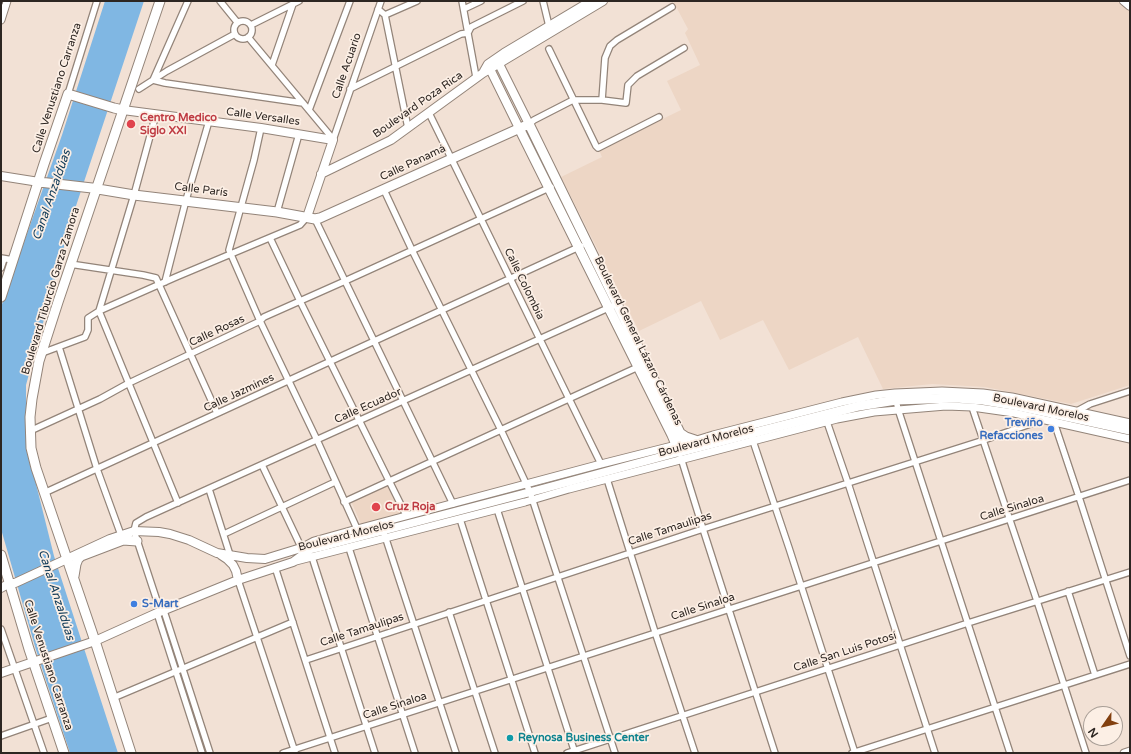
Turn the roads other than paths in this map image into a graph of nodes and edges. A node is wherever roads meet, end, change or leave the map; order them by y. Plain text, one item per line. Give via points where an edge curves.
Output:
1 (7, 1) edge
2 (97, 1) edge
3 (156, 1) edge
4 (160, 1) edge
5 (188, 1) edge
6 (220, 1) edge
7 (299, 1) edge
8 (350, 1) edge
9 (381, 1) edge
10 (417, 1) edge
11 (462, 1) edge
12 (481, 1) edge
13 (523, 1) edge
14 (543, 1) edge
15 (591, 1) edge
16 (603, 1) edge
17 (1124, 1) edge
18 (293, 4) junction
19 (1130, 6) edge
20 (672, 7) dead end
21 (378, 9) junction
22 (464, 9) junction
23 (385, 15) junction
24 (1, 20) edge
25 (237, 22) junction
26 (251, 26) junction
27 (549, 26) junction
28 (468, 33) junction
29 (235, 34) junction
30 (248, 37) junction
31 (684, 48) dead end
32 (549, 49) dead end
33 (498, 61) junction
34 (272, 65) junction
35 (396, 66) junction
36 (489, 66) junction
37 (480, 75) junction
38 (153, 80) junction
39 (139, 89) dead end
40 (350, 89) junction
41 (70, 95) junction
42 (573, 100) junction
43 (602, 100) junction
44 (303, 103) junction
45 (119, 109) junction
46 (309, 110) junction
47 (429, 113) junction
48 (156, 114) junction
49 (659, 117) dead end
50 (209, 121) junction
51 (529, 124) junction
52 (261, 128) junction
53 (408, 128) junction
54 (519, 128) junction
55 (299, 134) junction
56 (333, 139) junction
57 (451, 159) junction
58 (321, 174) junction
59 (1, 176) edge
60 (42, 182) junction
61 (553, 186) junction
62 (94, 188) junction
63 (384, 190) junction
64 (134, 195) junction
65 (186, 200) junction
66 (240, 207) junction
67 (277, 212) junction
68 (311, 218) junction
69 (480, 219) junction
70 (270, 238) junction
71 (587, 243) junction
72 (578, 247) junction
73 (412, 250) junction
74 (230, 254) junction
75 (6, 259) edge
76 (70, 264) junction
77 (1, 268) edge
78 (111, 271) junction
79 (510, 278) junction
80 (345, 281) junction
81 (162, 283) junction
82 (1, 297) edge
83 (300, 301) junction
84 (617, 304) junction
85 (608, 308) junction
86 (442, 310) junction
87 (99, 311) junction
88 (260, 321) junction
89 (540, 339) junction
90 (374, 341) junction
91 (59, 347) junction
92 (42, 353) junction
93 (190, 354) junction
94 (329, 362) junction
95 (638, 368) junction
96 (471, 370) junction
97 (288, 381) junction
98 (129, 383) junction
99 (655, 383) junction
100 (1130, 391) edge
101 (942, 395) junction
102 (569, 399) junction
103 (876, 399) junction
104 (403, 401) junction
105 (897, 405) junction
106 (972, 407) junction
107 (77, 409) junction
108 (217, 414) junction
109 (1077, 415) junction
110 (826, 418) junction
111 (1052, 418) junction
112 (1042, 420) junction
113 (359, 421) junction
114 (764, 426) junction
115 (501, 430) junction
116 (1130, 430) edge
117 (30, 431) junction
118 (680, 433) junction
119 (752, 437) junction
120 (317, 440) junction
121 (695, 440) junction
122 (984, 440) junction
123 (154, 443) junction
124 (680, 450) junction
125 (433, 461) junction
126 (915, 461) junction
127 (601, 464) junction
128 (262, 465) junction
129 (96, 469) junction
130 (607, 479) junction
131 (1130, 480) edge
132 (389, 481) junction
133 (335, 482) junction
134 (526, 483) junction
135 (848, 483) junction
136 (209, 489) junction
137 (44, 493) junction
138 (531, 496) junction
139 (1079, 497) junction
140 (344, 502) junction
141 (178, 503) junction
142 (453, 504) junction
143 (775, 506) junction
144 (282, 507) junction
145 (497, 509) junction
146 (406, 515) junction
147 (1010, 518) junction
148 (460, 519) junction
149 (702, 529) junction
150 (134, 531) junction
151 (359, 532) junction
152 (224, 534) junction
153 (385, 534) junction
154 (121, 535) junction
155 (137, 540) junction
156 (941, 540) junction
157 (349, 548) junction
158 (308, 552) junction
159 (218, 553) junction
160 (630, 553) junction
161 (1, 555) edge
162 (230, 555) junction
163 (63, 560) junction
164 (873, 562) junction
165 (275, 567) junction
166 (1130, 572) edge
167 (558, 576) junction
168 (74, 577) junction
169 (1105, 579) junction
170 (238, 580) junction
171 (12, 583) junction
172 (801, 586) junction
173 (1, 588) edge
174 (523, 588) junction
175 (1068, 591) junction
176 (486, 600) junction
177 (1037, 601) junction
178 (729, 609) junction
179 (160, 610) junction
180 (449, 612) junction
181 (293, 622) junction
182 (414, 623) junction
183 (968, 623) junction
184 (1, 628) edge
185 (655, 632) junction
186 (378, 635) junction
187 (257, 637) junction
188 (91, 643) junction
189 (900, 645) junction
190 (341, 647) junction
191 (584, 656) junction
192 (1130, 656) edge
193 (306, 660) junction
194 (35, 661) junction
195 (1130, 664) edge
196 (548, 667) junction
197 (14, 668) junction
198 (182, 668) junction
199 (828, 668) junction
200 (176, 671) junction
201 (1, 673) edge
202 (1095, 675) junction
203 (511, 679) junction
204 (1064, 685) junction
205 (475, 691) junction
206 (756, 692) junction
207 (113, 698) junction
208 (440, 702) junction
209 (995, 707) junction
210 (403, 714) junction
211 (683, 716) junction
212 (52, 718) junction
213 (34, 724) junction
214 (366, 726) junction
215 (927, 728) junction
216 (1, 736) edge
217 (330, 738) junction
218 (611, 739) junction
219 (295, 751) edge
220 (1130, 751) edge
221 (575, 752) edge
222 (44, 753) edge
223 (64, 753) edge
224 (131, 753) edge
225 (202, 753) edge
226 (210, 753) edge
227 (283, 753) edge
228 (335, 753) edge
229 (375, 753) edge
230 (415, 753) edge
231 (456, 753) edge
232 (495, 753) edge
233 (535, 753) edge
234 (567, 753) edge
235 (615, 753) edge
236 (695, 753) edge
237 (775, 753) edge
238 (854, 753) edge
239 (935, 753) edge
240 (1010, 753) edge
241 (1086, 753) edge
242 (1124, 753) edge

1 - 24 street
2 - 41 street, Calle Venustiano Carranza
3 - 45 main road, Boulevard Tiburcio Garza Zamora
4 - 45 main road
5 - 38 street
6 - 25 street
7 - 18 street
8 - 46 street
9 - 21 street, Calle Acuario
10 - 23 street
11 - 22 street
12 - 22 street
13 - 28 street via 471,27
14 - 27 street
15 - 27 main road, Boulevard Poza Rica
16 - 33 main road, Boulevard Poza Rica
17 - 19 main road
18 - 26 street
18 - 34 street
20 - 43 street via 617,40 609,48 605,58
21 - 23 street
21 - 40 street, Calle Acuario
22 - 28 street
23 - 35 street
25 - 26 street via 245,21
25 - 29 street via 234,26
26 - 30 street
27 - 33 main road, Boulevard Poza Rica
28 - 35 street via 461,34
28 - 37 street
29 - 30 street via 241,38
29 - 38 street
30 - 34 street
31 - 43 street via 637,76 628,85 626,103
32 - 42 street
33 - 36 main road, Boulevard Poza Rica
33 - 51 main road
34 - 44 street
35 - 40 street
35 - 53 street
36 - 37 main road, Boulevard Poza Rica
36 - 54 main road, Boulevard General Lázaro Cárdenas
37 - 47 main road, Boulevard Poza Rica
38 - 39 street
38 - 44 street
40 - 56 street, Calle Acuario
41 - 45 main road, Calle Versalles
41 - 60 main road, Calle Venustiano Carranza via 44,164
42 - 43 street
42 - 49 street via 598,148
42 - 51 street
44 - 46 street
45 - 48 main road, Calle Versalles
45 - 62 main road, Boulevard Tiburcio Garza Zamora
46 - 56 street
47 - 53 main road, Boulevard Poza Rica
47 - 57 street, Calle Colombia
48 - 50 main road, Calle Versalles
48 - 64 street
50 - 52 main road, Calle Versalles
50 - 65 street
51 - 54 main road, Calle Panamá
51 - 61 main road, Boulevard General Lázaro Cárdenas
52 - 55 main road, Calle Versalles
52 - 66 street
53 - 58 main road, Boulevard Poza Rica via 380,146
54 - 57 main road, Calle Panamá
54 - 61 main road, Boulevard General Lázaro Cárdenas
55 - 56 main road, Calle Versalles
55 - 67 street
56 - 58 main road, Calle Acuario
57 - 63 main road, Calle Panamá
57 - 69 street, Calle Colombia
58 - 68 main road, Calle Acuario
59 - 60 main road
60 - 62 main road, Calle París
60 - 75 main road, Calle Venustiano Carranza
61 - 69 street, Calle Rosas
61 - 71 main road, Boulevard General Lázaro Cárdenas
61 - 72 main road, Boulevard General Lázaro Cárdenas
62 - 64 main road, Calle París
62 - 76 main road, Boulevard Tiburcio Garza Zamora
63 - 68 main road, Calle Panamá via 325,217
63 - 73 street
64 - 65 main road, Calle París
64 - 78 street
65 - 66 main road, Calle París
65 - 81 street
66 - 67 main road, Calle París
66 - 74 street
67 - 68 main road, Calle París
68 - 70 street
68 - 80 street
69 - 73 street, Calle Rosas
69 - 79 street, Calle Colombia
70 - 74 street
70 - 83 street
71 - 72 street, Calle Jazmines
71 - 84 main road, Boulevard General Lázaro Cárdenas
72 - 79 street, Calle Jazmines
72 - 85 main road, Boulevard General Lázaro Cárdenas
73 - 80 street, Calle Rosas
73 - 86 street
74 - 81 street
74 - 88 street
75 - 77 street
75 - 82 main road, Calle Venustiano Carranza
76 - 78 street
76 - 92 main road, Boulevard Tiburcio Garza Zamora
78 - 81 street via 151,276
78 - 87 street
79 - 86 street, Calle Jazmines
79 - 89 street, Calle Colombia
80 - 83 street, Calle Rosas
80 - 90 street
81 - 87 street
81 - 93 street
83 - 88 street, Calle Rosas
83 - 94 street
84 - 85 street, Calle Ecuador
84 - 99 main road, Boulevard General Lázaro Cárdenas
85 - 89 street, Calle Ecuador
85 - 95 main road, Boulevard General Lázaro Cárdenas
86 - 90 street, Calle Jazmines
86 - 96 street
87 - 91 street via 88,318 85,337
87 - 98 street
88 - 93 street, Calle Rosas
88 - 97 street
89 - 96 street, Calle Ecuador
89 - 102 street, Calle Colombia
90 - 94 street, Calle Jazmines
90 - 104 street
91 - 92 street
91 - 107 street
92 - 117 main road, Boulevard Tiburcio Garza Zamora via 32,400
93 - 98 street, Calle Rosas
93 - 108 street
94 - 97 street, Calle Jazmines
94 - 113 street
95 - 99 main road via 650,383
95 - 102 street
95 - 124 main road, Boulevard General Lázaro Cárdenas
96 - 104 street, Calle Ecuador
96 - 115 street
97 - 108 street, Calle Jazmines
97 - 120 street
98 - 107 street, Calle Rosas
98 - 123 street
99 - 118 main road, Boulevard General Lázaro Cárdenas
100 - 109 street via 1102,399
101 - 103 street, Boulevard Morelos via 895,393
101 - 105 main road, Boulevard Morelos
101 - 109 street, Boulevard Morelos via 983,393 1012,397
101 - 111 main road, Boulevard Morelos via 1019,406
102 - 115 street
102 - 127 street, Calle Colombia
103 - 105 main road, Boulevard Morelos
103 - 110 main road, Boulevard Morelos
103 - 114 street, Boulevard Morelos via 823,406
104 - 113 street, Calle Ecuador
104 - 125 street
105 - 106 street, Boulevard Morelos
105 - 110 street, Boulevard Morelos via 859,414
105 - 126 street
106 - 112 street, Boulevard Morelos
106 - 122 street
107 - 117 street, Calle Rosas
107 - 129 street
108 - 123 street, Calle Jazmines
109 - 111 main road, Boulevard Morelos
109 - 116 main road, Boulevard Morelos
110 - 114 main road, Boulevard Morelos
110 - 119 street, Boulevard Morelos
110 - 135 street
111 - 112 street, Boulevard Morelos
111 - 116 street, Boulevard Morelos
111 - 139 street
112 - 122 street, Calle Tamaulipas
113 - 120 street, Calle Ecuador
113 - 132 street
114 - 119 main road, Boulevard Morelos
114 - 121 street, Boulevard Morelos
115 - 125 street
115 - 134 street
117 - 137 main road, Boulevard Tiburcio Garza Zamora via 33,457
118 - 121 main road
118 - 124 main road, Boulevard General Lázaro Cárdenas
119 - 124 main road, Boulevard Morelos
119 - 143 street
120 - 128 street, Calle Ecuador
120 - 133 street
121 - 124 street, Boulevard Morelos
122 - 126 street, Calle Tamaulipas
122 - 147 street
123 - 129 street, Calle Jazmines
123 - 141 street
124 - 127 street, Boulevard Morelos
124 - 130 street, Boulevard Morelos
124 - 138 main road, Boulevard Morelos
124 - 149 street
125 - 132 street
125 - 142 street
126 - 135 street, Calle Tamaulipas
126 - 156 street
127 - 134 street, Boulevard Morelos
128 - 136 street, Calle Ecuador
128 - 144 street
129 - 137 street, Calle Jazmines
129 - 154 street
130 - 138 street, Boulevard Morelos
130 - 160 street
131 - 139 street, Calle Sinaloa
132 - 140 street
132 - 146 street
133 - 140 street
133 - 144 street
134 - 138 street
134 - 142 street, Boulevard Morelos
135 - 143 street, Calle Tamaulipas
135 - 164 street
136 - 141 street, Calle Ecuador
136 - 152 street
137 - 163 main road, Boulevard Tiburcio Garza Zamora
138 - 145 street, Boulevard Morelos
138 - 153 main road, Boulevard Morelos
138 - 167 street
139 - 147 street, Calle Sinaloa
139 - 169 street
140 - 151 street
141 - 150 street, Calle Ecuador via 136,523
142 - 146 street, Boulevard Morelos
143 - 149 street, Calle Tamaulipas
143 - 172 street
144 - 152 street
144 - 158 street
145 - 148 street, Boulevard Morelos
145 - 174 street
146 - 151 street, Boulevard Morelos
147 - 156 street, Calle Sinaloa
147 - 177 street
148 - 153 street, Boulevard Morelos
148 - 176 street
149 - 160 street, Calle Tamaulipas
149 - 178 street
150 - 154 main road, Boulevard Morelos
150 - 155 street
150 - 159 main road, Boulevard Morelos via 170,534
151 - 153 main road, Boulevard Morelos
151 - 158 main road, Boulevard Morelos
152 - 162 street
153 - 157 street, Boulevard Morelos
153 - 182 street
154 - 163 main road, Boulevard Morelos
155 - 168 main road via 124,540 81,556 76,564
155 - 179 street
156 - 164 street, Calle Sinaloa
156 - 183 street
157 - 158 street, Boulevard Morelos
157 - 186 street
158 - 162 main road, Boulevard Morelos via 265,559
158 - 165 main road, Boulevard Morelos via 293,562
158 - 190 street
159 - 162 main road, Boulevard Morelos
159 - 170 main road via 233,565
160 - 167 street, Calle Tamaulipas
160 - 185 street
161 - 171 main road, Calle Venustiano Carranza
163 - 168 main road, Boulevard Tiburcio Garza Zamora
163 - 171 main road, Boulevard Morelos
164 - 172 street, Calle Sinaloa
164 - 189 street
165 - 170 main road, Boulevard Morelos
165 - 181 street
166 - 169 street, Calle San Luis Potosí
167 - 174 street, Calle Tamaulipas
167 - 191 street
168 - 188 main road, Boulevard Tiburcio Garza Zamora
169 - 175 street, Calle San Luis Potosí
169 - 192 street
170 - 179 main road, Boulevard Morelos
170 - 187 street
171 - 173 main road, Boulevard Morelos
171 - 194 main road, Calle Venustiano Carranza
172 - 178 street, Calle Sinaloa
172 - 199 street
174 - 176 street, Calle Tamaulipas
174 - 196 street
175 - 177 street, Calle San Luis Potosí
175 - 202 street
176 - 180 street, Calle Tamaulipas
176 - 203 street
177 - 183 street, Calle San Luis Potosí
177 - 204 street
178 - 185 street, Calle Sinaloa
178 - 206 street
179 - 188 main road, Boulevard Morelos
179 - 198 street
179 - 200 street
180 - 182 street, Calle Tamaulipas
180 - 205 street
181 - 187 street
181 - 193 street
182 - 186 street, Calle Tamaulipas
182 - 208 street
183 - 189 street, Calle San Luis Potosí
183 - 209 street
184 - 197 street
185 - 191 street, Calle Sinaloa
185 - 211 street
186 - 190 street, Calle Tamaulipas
186 - 210 street
187 - 198 street
187 - 219 street
188 - 194 main road, Boulevard Morelos
188 - 207 main road, Boulevard Tiburcio Garza Zamora
189 - 199 street, Calle San Luis Potosí
189 - 215 street
190 - 193 street, Calle Tamaulipas
190 - 214 street
191 - 196 street, Calle Sinaloa
191 - 218 street
193 - 217 street
194 - 197 main road, Boulevard Morelos
194 - 212 main road, Calle Venustiano Carranza
195 - 202 street
196 - 203 street, Calle Sinaloa
196 - 221 street
197 - 201 main road, Boulevard Morelos
197 - 213 street
198 - 200 street
198 - 226 street
199 - 206 street, Calle San Luis Potosí
199 - 238 street
200 - 207 street
200 - 225 street
202 - 204 street
203 - 205 street, Calle Sinaloa
203 - 233 street
204 - 209 street
204 - 241 street
205 - 208 street, Calle Sinaloa
205 - 232 street
206 - 211 street, Calle San Luis Potosí
206 - 237 street
207 - 224 main road, Boulevard Tiburcio Garza Zamora
208 - 210 street, Calle Sinaloa
208 - 231 street
209 - 215 street
209 - 240 street
210 - 214 street, Calle Sinaloa
210 - 230 street
211 - 218 street, Calle San Luis Potosí
211 - 236 street
212 - 213 street
212 - 223 main road, Calle Venustiano Carranza
213 - 216 street
213 - 222 street
214 - 217 street, Calle Sinaloa
214 - 229 street
215 - 238 street
215 - 239 street
217 - 219 street, Calle Sinaloa
217 - 228 street
218 - 221 street, Calle San Luis Potosí
218 - 235 street
219 - 227 street, Calle Sinaloa
220 - 242 street
221 - 234 street, Calle San Luis Potosí

